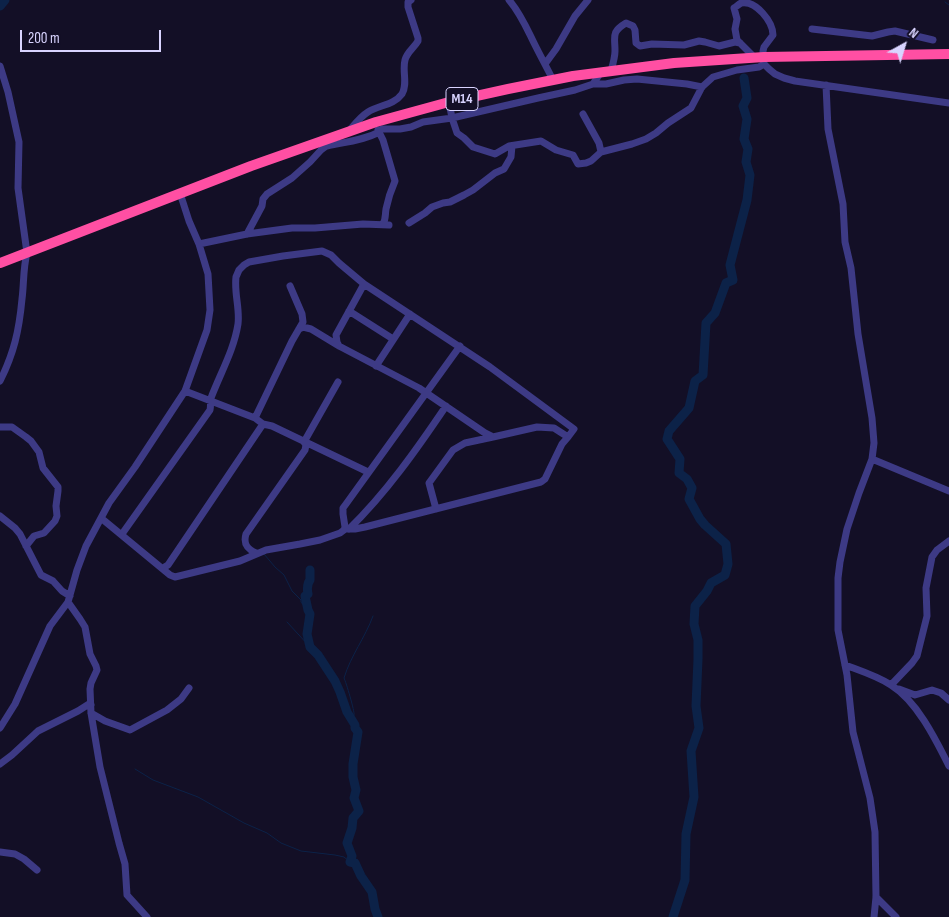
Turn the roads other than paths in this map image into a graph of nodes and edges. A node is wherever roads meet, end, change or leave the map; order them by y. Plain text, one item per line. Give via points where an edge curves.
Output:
1 (411, 0) edge
2 (509, 0) edge
3 (588, 0) edge
4 (812, 30) dead end
5 (933, 40) dead end
6 (740, 43) junction
7 (949, 54) edge
8 (761, 60) junction
9 (545, 64) junction
10 (0, 66) edge
11 (611, 71) junction
12 (598, 73) junction
13 (553, 80) junction
14 (594, 84) junction
15 (826, 85) junction
16 (702, 87) junction
17 (449, 102) junction
18 (949, 103) edge
19 (583, 114) dead end
20 (452, 118) junction
21 (376, 122) junction
22 (349, 132) junction
23 (379, 133) junction
24 (339, 135) junction
25 (327, 146) junction
26 (512, 146) junction
27 (601, 152) junction
28 (180, 194) junction
29 (409, 223) dead end
30 (247, 234) junction
31 (199, 244) junction
32 (27, 253) junction
33 (0, 263) edge
34 (364, 284) junction
35 (290, 286) dead end
36 (349, 312) junction
37 (410, 314) junction
38 (302, 316) junction
39 (300, 329) junction
40 (311, 329) junction
41 (336, 335) junction
42 (323, 336) junction
43 (393, 340) junction
44 (339, 346) junction
45 (460, 346) junction
46 (376, 366) junction
47 (0, 381) edge
48 (338, 382) dead end
49 (185, 391) junction
50 (426, 392) junction
51 (210, 401) junction
52 (446, 406) junction
53 (254, 418) junction
54 (263, 424) junction
55 (0, 427) edge
56 (568, 436) junction
57 (493, 437) junction
58 (304, 442) junction
59 (872, 459) junction
60 (368, 472) junction
61 (949, 491) edge
62 (436, 509) junction
63 (0, 516) edge
64 (101, 518) junction
65 (347, 529) junction
66 (122, 534) junction
67 (949, 541) edge
68 (26, 546) junction
69 (256, 553) junction
70 (163, 568) junction
71 (69, 599) junction
72 (845, 666) junction
73 (893, 686) junction
74 (189, 688) dead end
75 (949, 700) edge
76 (91, 705) junction
77 (91, 713) junction
78 (0, 728) edge
79 (0, 764) edge
80 (949, 766) edge
81 (0, 852) edge
82 (37, 870) dead end
83 (876, 896) junction
84 (147, 917) edge
85 (874, 917) edge
86 (896, 917) edge

1 - 22 street via 407,5 418,41 406,57 404,89 389,104 363,116
2 - 9 street via 525,22
3 - 9 street via 574,16
4 - 5 street via 872,36 895,31
6 - 8 street
6 - 8 street via 735,35 737,19 734,8 747,2 760,9 773,30
6 - 11 street via 719,46 699,41 684,45 640,46 636,43 634,26 626,23 614,35 615,55
7 - 8 highway, M14
8 - 11 highway, M14
8 - 15 street via 769,70 784,78
8 - 16 street via 759,68 718,75
9 - 13 street
10 - 32 street via 19,142 18,188
11 - 12 highway, M14
12 - 13 highway, M14
12 - 14 street
13 - 17 highway, M14
14 - 16 street via 636,79
14 - 20 street
15 - 18 street
15 - 59 street via 828,129 843,204 845,242 873,430
16 - 27 street via 691,108 656,133 632,144
17 - 20 street
17 - 21 highway, M14
19 - 27 street
20 - 23 street via 400,129 382,129
20 - 26 street via 458,133 473,147 496,154
21 - 22 highway, M14
21 - 23 street
22 - 24 highway, M14
23 - 25 street
23 - 30 street via 395,181 386,209 386,225 292,228
24 - 25 street
24 - 28 highway, M14
25 - 30 street via 263,199
26 - 27 street via 541,141 574,155 578,164 591,161
26 - 29 street via 511,157 504,169 473,190 432,208
28 - 31 street
28 - 32 highway, M14
30 - 31 street
31 - 49 street via 208,274 210,310 207,330
32 - 33 highway, M14
32 - 47 street via 16,339
34 - 36 street
34 - 37 street
34 - 51 street via 332,254 322,251 244,265 236,277 238,323 235,336
35 - 38 street
36 - 41 street
36 - 43 street
37 - 43 street
37 - 45 street
38 - 39 street
38 - 40 street
39 - 40 street
39 - 53 street
40 - 42 street
41 - 42 street
41 - 44 street
42 - 44 street
43 - 46 street
44 - 46 street
45 - 50 street
45 - 56 street via 574,429
46 - 50 street
48 - 58 street
49 - 51 street
49 - 64 street
50 - 52 street
50 - 60 street
51 - 53 street
51 - 66 street via 210,410
52 - 57 street
52 - 65 street via 378,498
53 - 54 street
54 - 58 street
54 - 70 street
55 - 68 street via 12,427 31,441 39,452 43,468 58,487 58,516 44,533 34,536
56 - 57 street via 554,428 537,427
56 - 62 street via 544,481
57 - 62 street via 466,443 453,450 429,483
58 - 60 street
58 - 69 street via 305,450 298,462 245,536 249,550
59 - 61 street
59 - 72 street via 850,517 840,562 838,630
60 - 65 street via 343,508
62 - 65 street
63 - 68 street via 15,528
64 - 66 street
64 - 71 street via 86,546
65 - 69 street via 320,540
66 - 70 street
67 - 73 street via 932,557 926,588 927,616 917,656
68 - 71 street via 41,575 53,581
69 - 70 street via 175,577
71 - 76 street via 84,627 97,670 91,683
71 - 78 street via 50,626 15,704
72 - 73 street
72 - 83 street via 853,732 875,832
73 - 75 street via 915,695 932,690
73 - 80 street via 911,703 930,730
74 - 77 street via 181,700 167,710 130,730
76 - 77 street
76 - 79 street via 38,731
77 - 84 street via 100,767 125,864 127,895
81 - 82 street via 15,854
83 - 85 street
83 - 86 street

